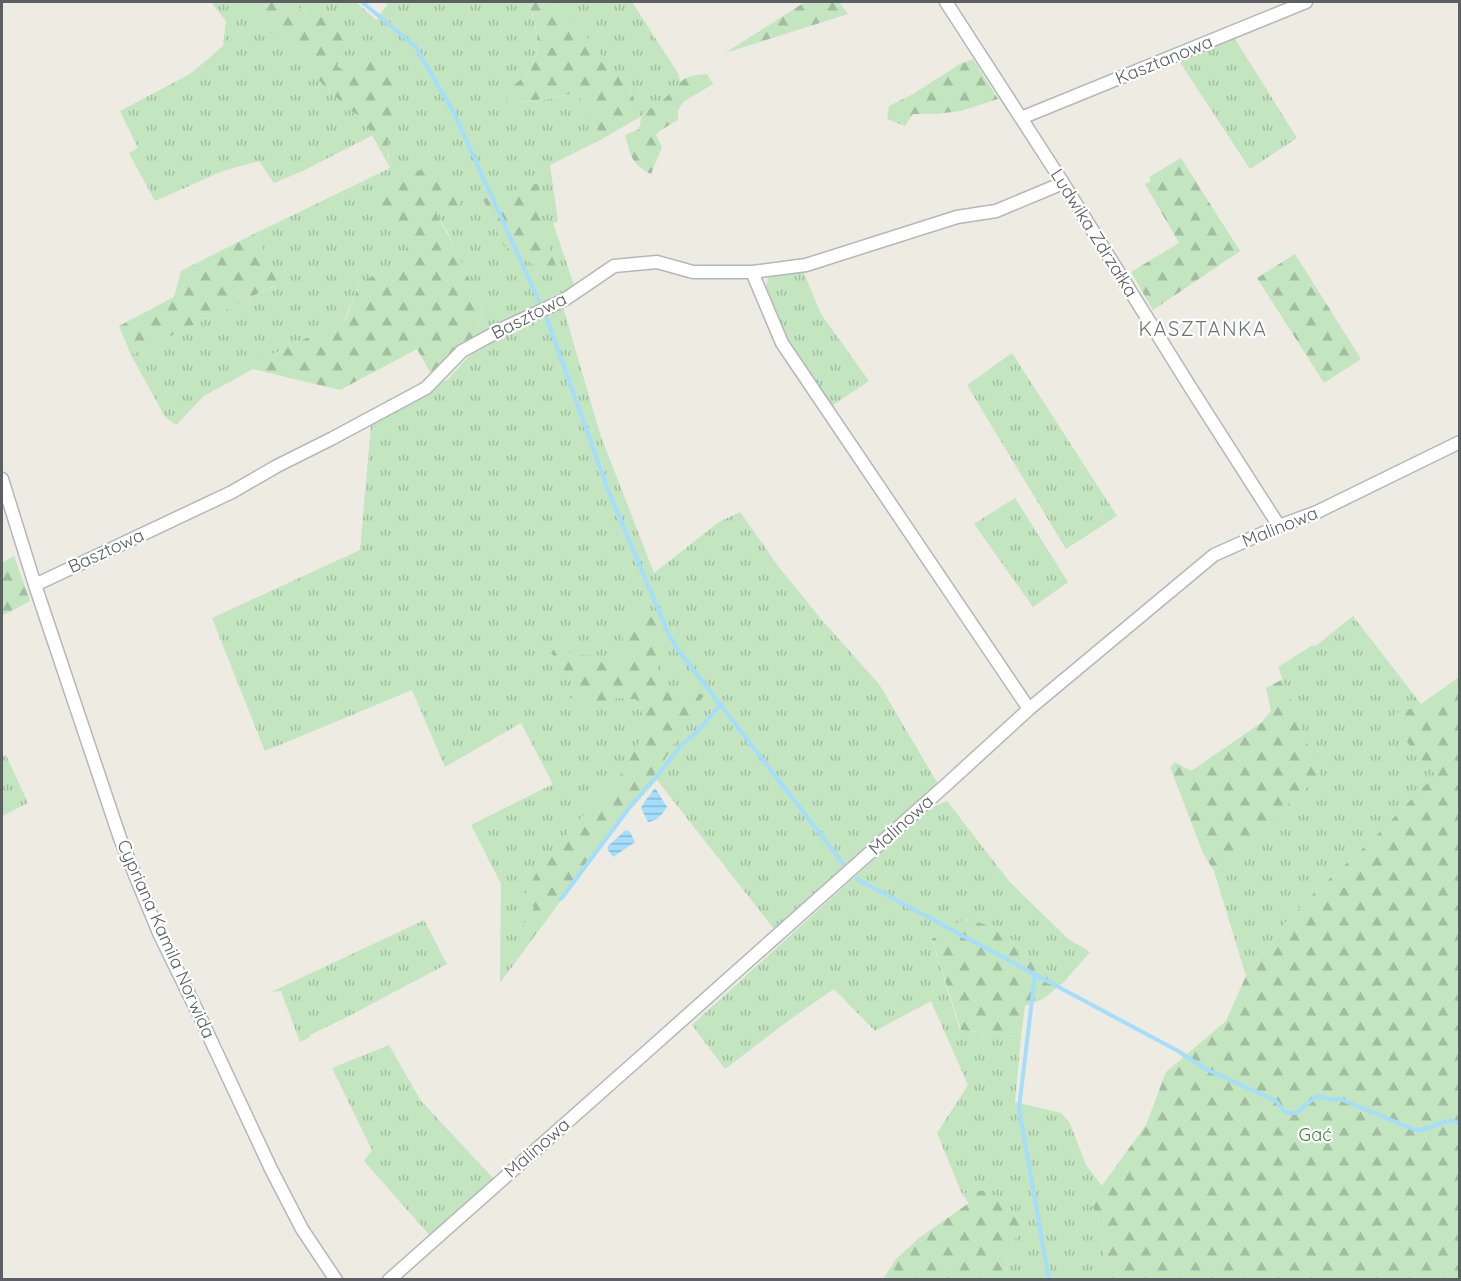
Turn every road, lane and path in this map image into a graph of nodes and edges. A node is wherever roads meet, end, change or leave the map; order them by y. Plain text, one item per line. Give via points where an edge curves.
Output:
1 (946, 2) edge
2 (1306, 2) edge
3 (1021, 118) junction
4 (1063, 183) junction
5 (752, 272) junction
6 (1460, 442) edge
7 (2, 479) edge
8 (1279, 526) junction
9 (35, 585) junction
10 (1029, 709) junction
11 (336, 1280) edge
12 (389, 1280) edge

1 - 3 street, Ludwika Zdrzałka
2 - 3 street, Kasztanowa
3 - 4 street, Ludwika Zdrzałka
4 - 5 street, Basztowa via 996,211 957,217 806,265
4 - 8 street, Ludwika Zdrzałka
5 - 9 street, Basztowa via 693,272 657,262 614,266 564,300 462,351 426,388 232,492
5 - 10 street via 782,343
6 - 8 street, Malinowa via 1317,512
7 - 9 street, Cypriana Kamila Norwida
8 - 10 street, Malinowa via 1214,555
9 - 11 street, Cypriana Kamila Norwida via 121,841 159,933 271,1169 302,1229
10 - 12 street, Malinowa

